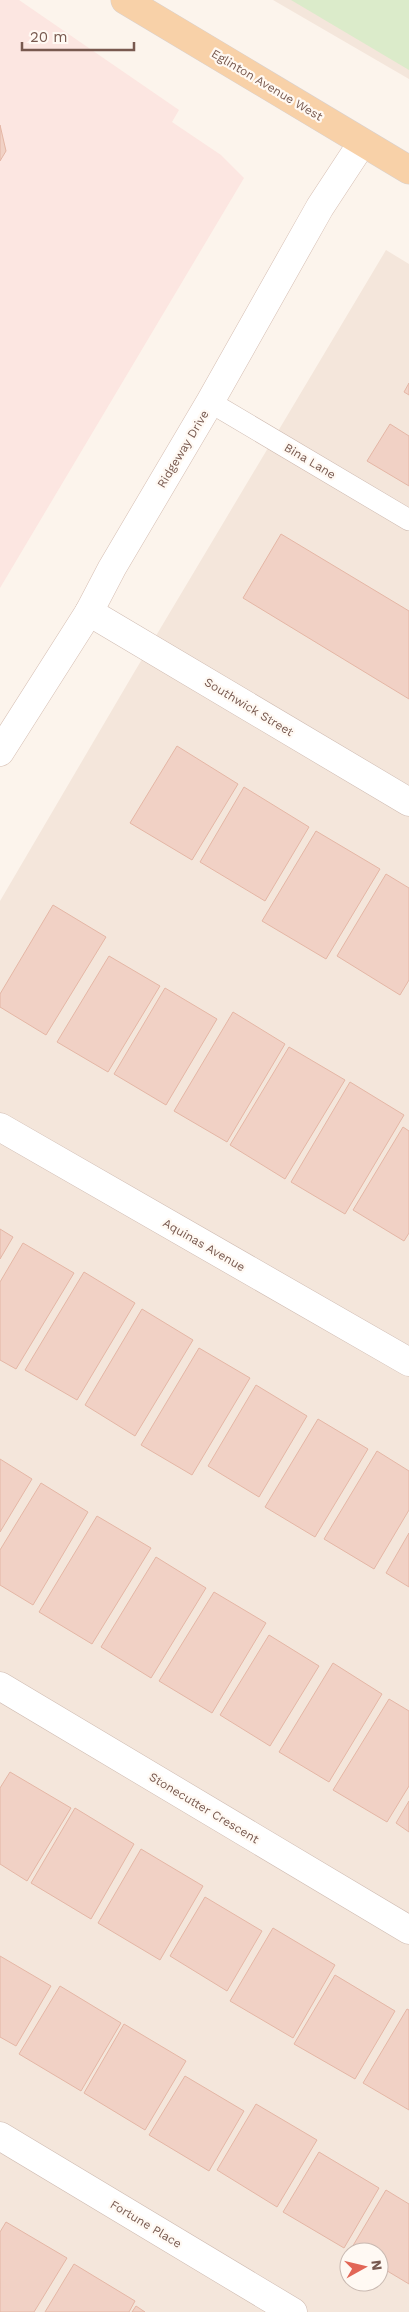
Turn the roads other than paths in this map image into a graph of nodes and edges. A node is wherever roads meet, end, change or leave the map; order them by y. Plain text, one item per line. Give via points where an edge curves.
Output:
1 (125, 0) edge
2 (362, 143) junction
3 (409, 170) edge
4 (210, 402) junction
5 (409, 520) edge
6 (89, 612) junction
7 (0, 752) edge
8 (409, 802) edge
9 (0, 1127) edge
10 (409, 1362) edge
11 (0, 1686) edge
12 (409, 1930) edge
13 (0, 2136) edge
14 (293, 2312) edge

1 - 2 main road, Eglinton Avenue West
2 - 3 main road, Eglinton Avenue West
2 - 4 street, Ridgeway Drive via 320,207
4 - 5 lane, Bina Lane
4 - 6 street, Ridgeway Drive
6 - 7 street, Ridgeway Drive
6 - 8 street, Southwick Street
9 - 10 street, Aquinas Avenue
11 - 12 street, Stonecutter Crescent
13 - 14 street, Fortune Place

